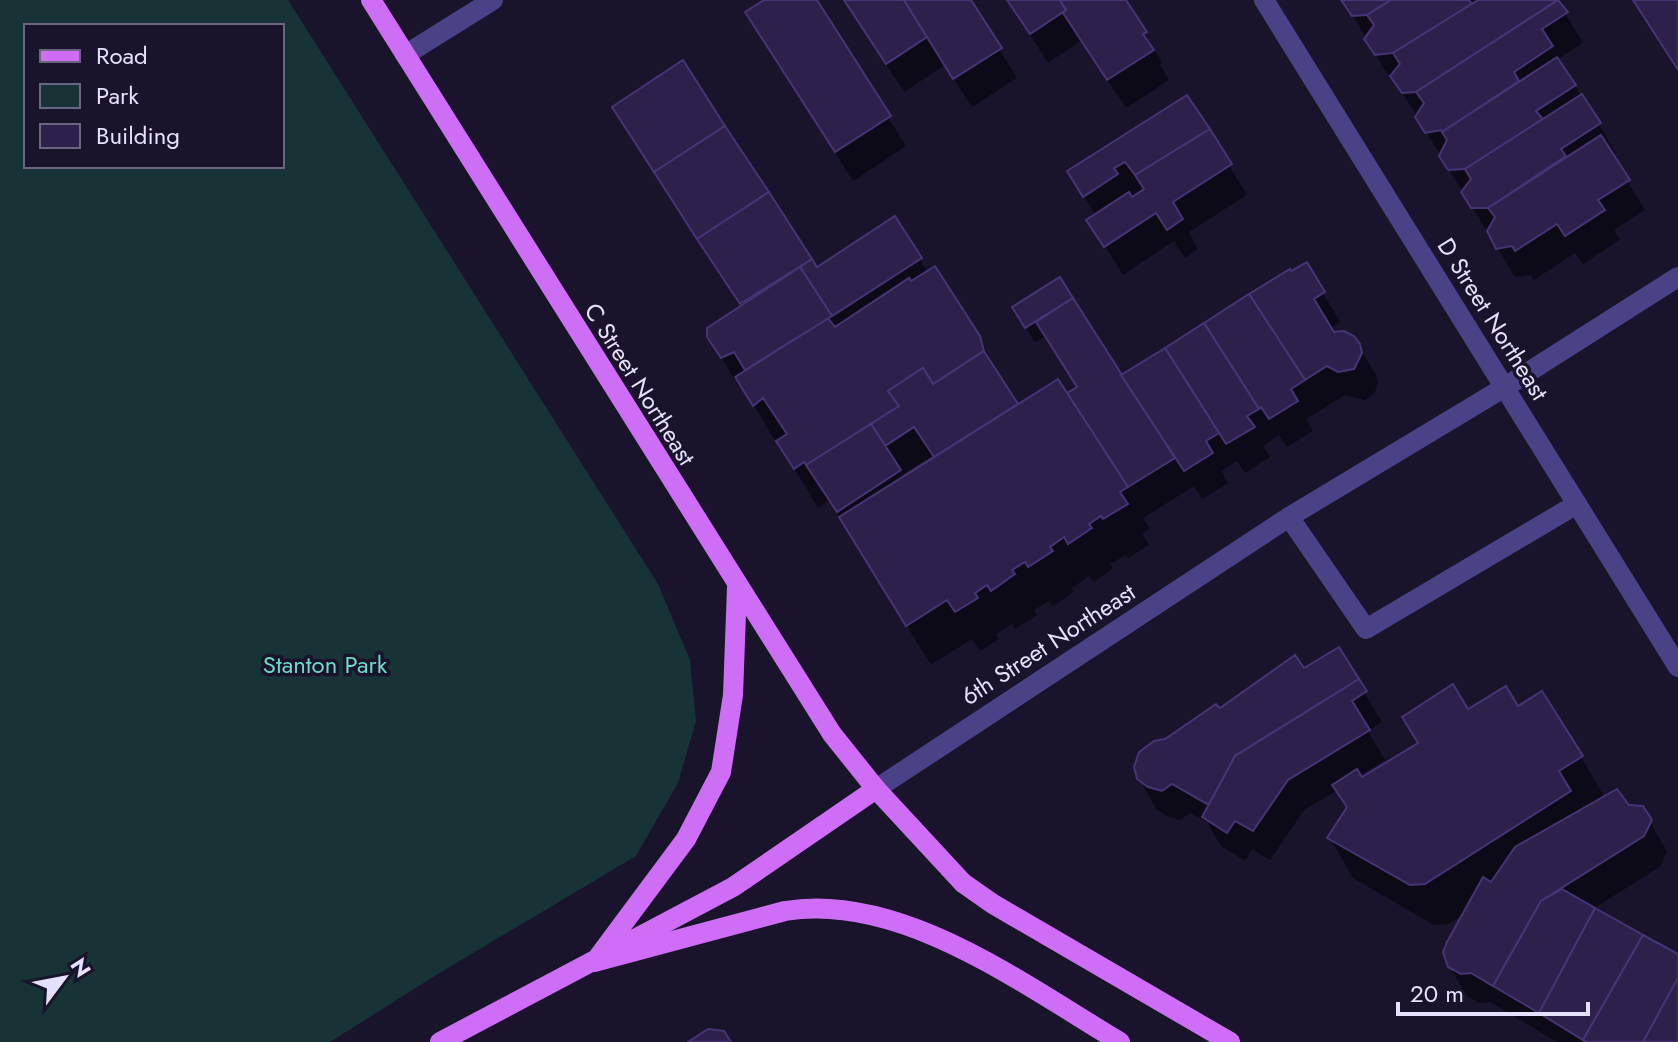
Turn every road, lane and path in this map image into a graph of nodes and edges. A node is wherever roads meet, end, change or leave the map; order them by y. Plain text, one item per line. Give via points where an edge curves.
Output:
1 (371, 0) edge
2 (493, 0) edge
3 (1264, 0) edge
4 (405, 55) junction
5 (1678, 277) edge
6 (1505, 387) junction
7 (1577, 504) junction
8 (1289, 517) junction
9 (737, 587) junction
10 (1678, 667) edge
11 (876, 789) junction
12 (594, 962) junction
13 (440, 1042) edge
14 (1120, 1042) edge
15 (1230, 1042) edge

1 - 4 main road, C Street Northeast
2 - 4 street
3 - 6 street, D Street Northeast
4 - 9 main road, C Street Northeast
5 - 6 street, 6th Street Northeast
6 - 7 street, D Street Northeast
6 - 8 street, 6th Street Northeast
7 - 8 street via 1366,629
7 - 10 street, D Street Northeast
8 - 11 street, 6th Street Northeast
9 - 11 main road, C Street Northeast via 832,734
9 - 12 main road via 733,695 721,772 686,839
11 - 12 main road, 6th Street Northeast via 733,887
11 - 15 main road, C Street Northeast via 963,883
12 - 13 main road, 6th Street Northeast
12 - 14 main road via 785,911 839,908 889,919 966,951

